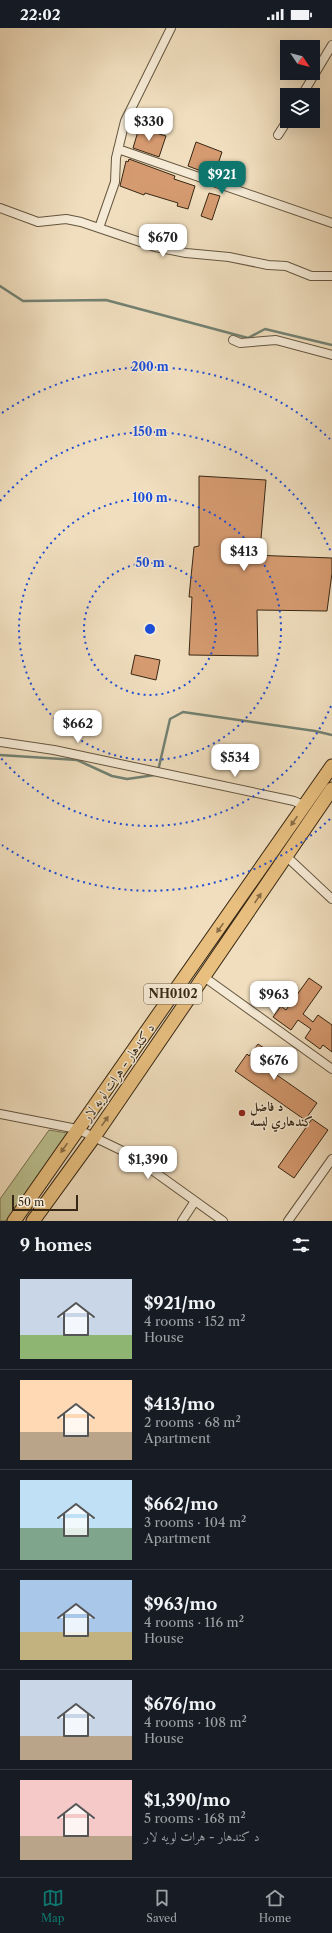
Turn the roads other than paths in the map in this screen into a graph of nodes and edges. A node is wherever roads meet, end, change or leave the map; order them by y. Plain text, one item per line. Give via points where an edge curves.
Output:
1 (171, 28) edge
2 (332, 45) edge
3 (306, 88) edge
4 (282, 128) edge
5 (278, 135) dead end
6 (118, 149) junction
7 (0, 208) edge
8 (332, 223) edge
9 (100, 224) junction
10 (332, 276) edge
11 (233, 340) dead end
12 (332, 355) edge
13 (0, 742) edge
14 (332, 766) edge
15 (332, 789) edge
16 (304, 806) junction
17 (315, 814) junction
18 (286, 856) junction
19 (332, 899) edge
20 (204, 977) junction
21 (160, 1012) junction
22 (174, 1020) junction
23 (332, 1069) edge
24 (0, 1114) edge
25 (77, 1129) junction
26 (94, 1137) junction
27 (332, 1160) edge
28 (195, 1201) junction
29 (14, 1221) edge
30 (33, 1221) edge
31 (182, 1221) edge
32 (223, 1221) edge
33 (288, 1221) edge

1 - 6 street via 125,121
2 - 3 street
4 - 5 street
6 - 8 street
6 - 9 street via 115,182
7 - 9 street via 38,222 66,219
9 - 10 street via 155,247 286,266 311,276
11 - 12 street via 240,343 276,340
13 - 16 street via 54,750 155,771 294,801
14 - 16 highway, د کندهار - هرات لويه لار / NH0102
15 - 17 highway, د کندهار - هرات لويه لار / NH0102
16 - 17 highway
16 -> 21 highway, د کندهار - هرات لويه لار / NH0102
17 - 18 highway, د کندهار - هرات لويه لار / NH0102
18 - 19 street
20 -> 18 highway, د کندهار - هرات لويه لار / NH0102
20 - 22 highway, د کندهار - هرات لويه لار / NH0102
20 - 23 street
21 - 22 highway
21 - 25 highway, د کندهار - هرات لويه لار / NH0102
26 -> 22 highway, د کندهار - هرات لويه لار / NH0102
24 - 25 street
25 - 26 street
25 -> 29 highway, د کندهار - هرات لويه لار / NH0102
26 - 28 street via 131,1155
26 - 30 highway, د کندهار - هرات لويه لار / NH0102
27 - 33 street
28 - 31 street
28 - 32 street

